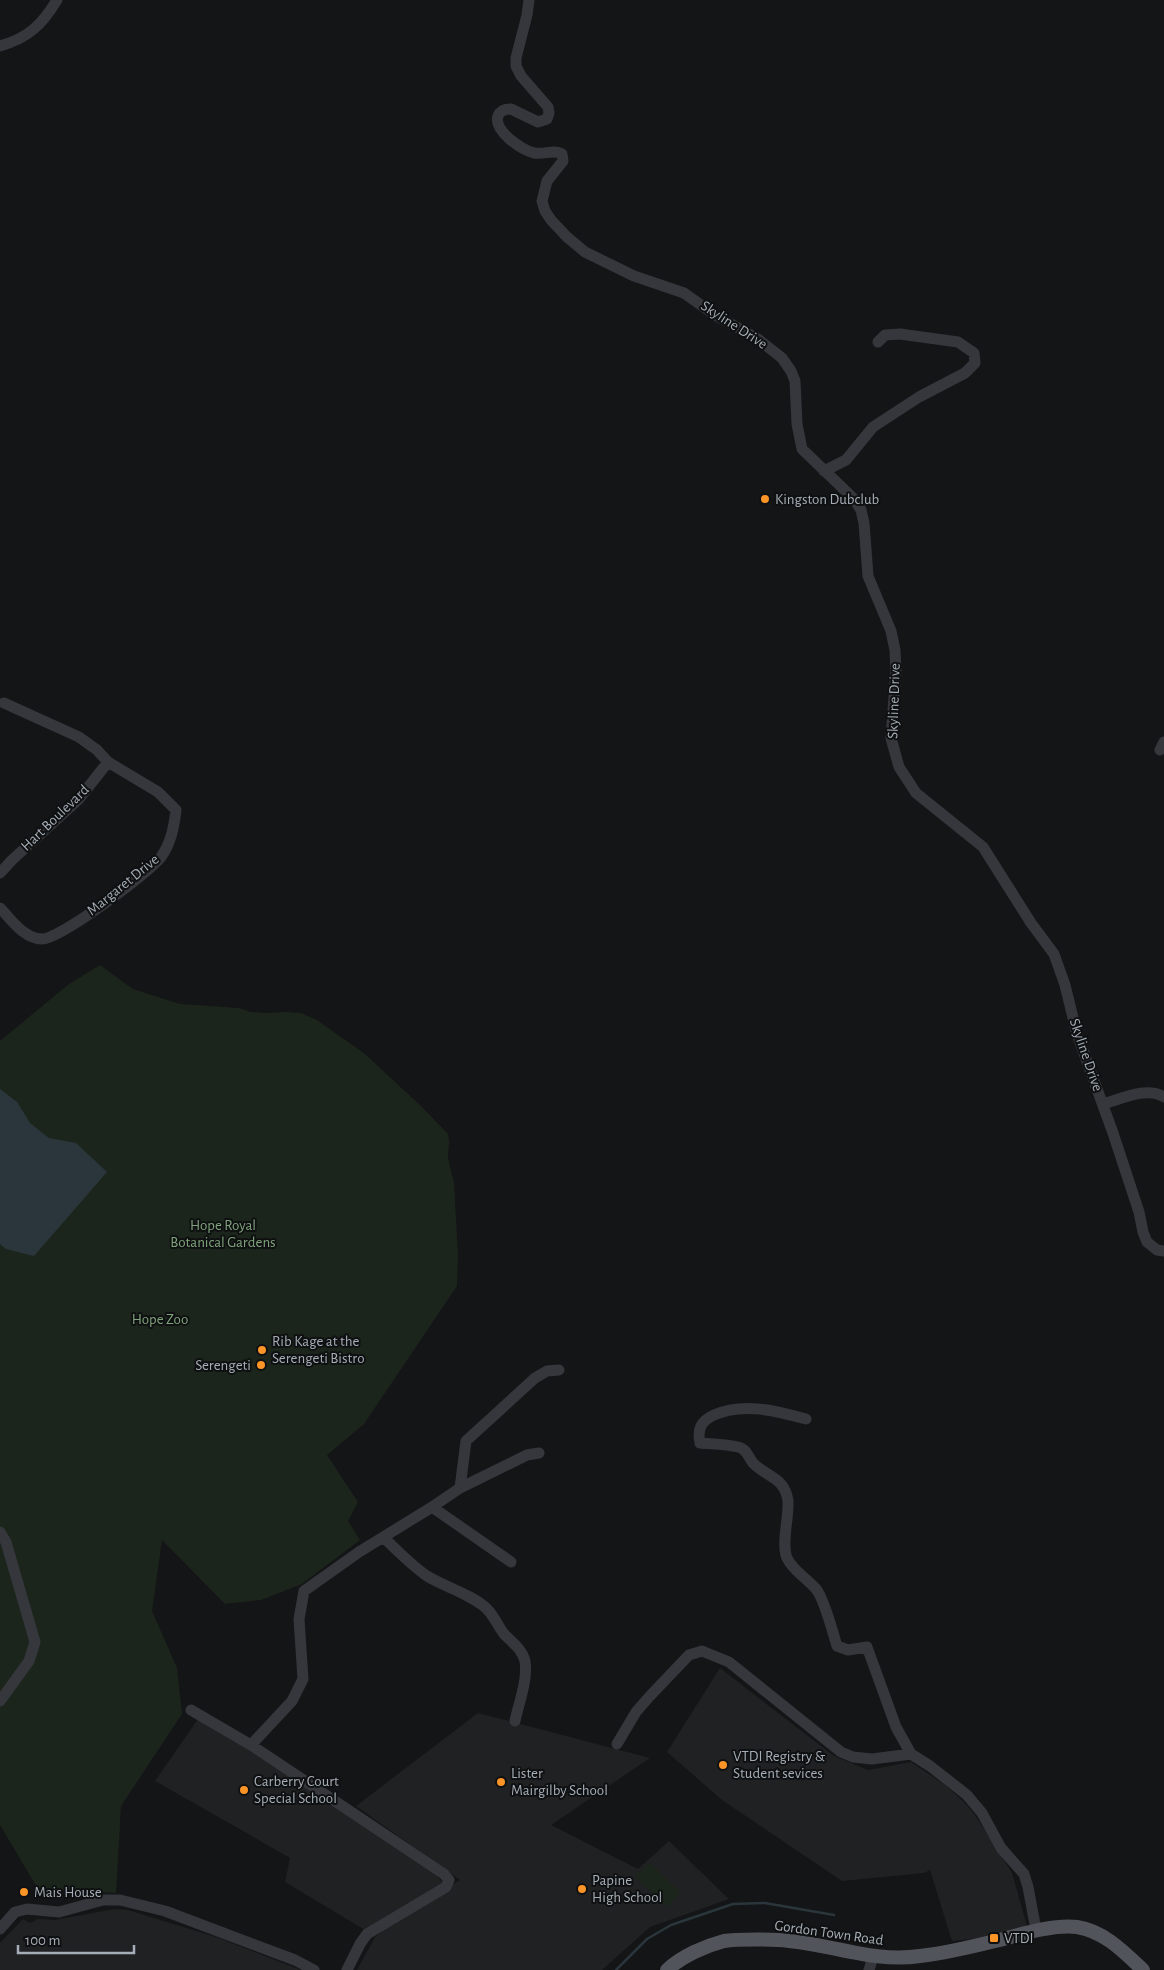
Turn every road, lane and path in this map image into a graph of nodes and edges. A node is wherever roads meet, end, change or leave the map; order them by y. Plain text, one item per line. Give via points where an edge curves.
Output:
1 (56, 0) edge
2 (528, 0) edge
3 (0, 46) edge
4 (878, 342) dead end
5 (824, 471) junction
6 (4, 703) dead end
7 (108, 762) junction
8 (0, 873) edge
9 (0, 908) edge
10 (1164, 1098) edge
11 (1103, 1104) junction
12 (1164, 1251) edge
13 (559, 1370) dead end
14 (806, 1419) dead end
15 (539, 1453) dead end
16 (460, 1488) junction
17 (432, 1507) junction
18 (0, 1532) edge
19 (384, 1538) junction
20 (511, 1562) dead end
21 (0, 1701) edge
22 (191, 1710) dead end
23 (514, 1721) dead end
24 (617, 1744) dead end
25 (251, 1745) junction
26 (911, 1754) junction
27 (0, 1929) edge
28 (1036, 1930) junction
29 (871, 1964) edge
30 (314, 1970) edge
31 (347, 1970) edge
32 (667, 1970) edge
33 (1143, 1970) edge

1 - 3 street via 39,26 16,42
2 - 5 street, Skyline Drive via 516,66 548,107 548,116 538,122 507,109 497,117 498,126 504,134 527,150 543,154 557,151 563,156 562,163 547,181 543,192 544,206 551,220 585,252 634,276 684,293 758,339 782,358 795,381 802,449
4 - 5 street via 885,335 900,334 958,342 974,353 975,362 965,373 919,397 873,427 846,460
5 - 11 street, Skyline Drive via 861,510 868,576 891,631 895,650 890,738 899,767 916,792 979,842 1054,954 1077,1034
6 - 7 street, Margaret Drive via 79,737
7 - 8 street, Hart Boulevard via 78,800
7 - 9 street, Margaret Drive via 158,792 176,810 174,830 161,857 118,894 43,939 24,932
10 - 11 street via 1145,1092
11 - 12 street, Skyline Drive via 1147,1242
13 - 16 street via 535,1378 466,1442
14 - 26 street via 738,1408 708,1418 699,1426 698,1435 700,1442 740,1447 754,1464 786,1491 784,1549 787,1557 817,1590 837,1646 848,1650 867,1647 896,1727
15 - 16 street via 527,1455
16 - 17 street
17 - 19 street
17 - 20 street
18 - 21 street via 6,1542 35,1642 29,1661
19 - 23 street via 428,1576 487,1609 519,1648 525,1676
19 - 25 street via 304,1591 299,1619 303,1679 292,1702
22 - 25 street
24 - 26 street via 649,1697 689,1655 702,1651 729,1662 841,1752 853,1758
25 - 31 street via 449,1880 446,1888 367,1934
26 - 28 street via 967,1795 982,1813 1001,1848 1024,1874
27 - 30 street via 15,1912 27,1909 59,1912 103,1900 120,1900 165,1911
28 - 29 main road, Gordon Town Road via 993,1942
28 - 33 main road, Gordon Town Road via 1076,1927 1093,1932 1108,1939
29 - 32 main road, Gordon Town Road via 789,1941 725,1941 695,1952

